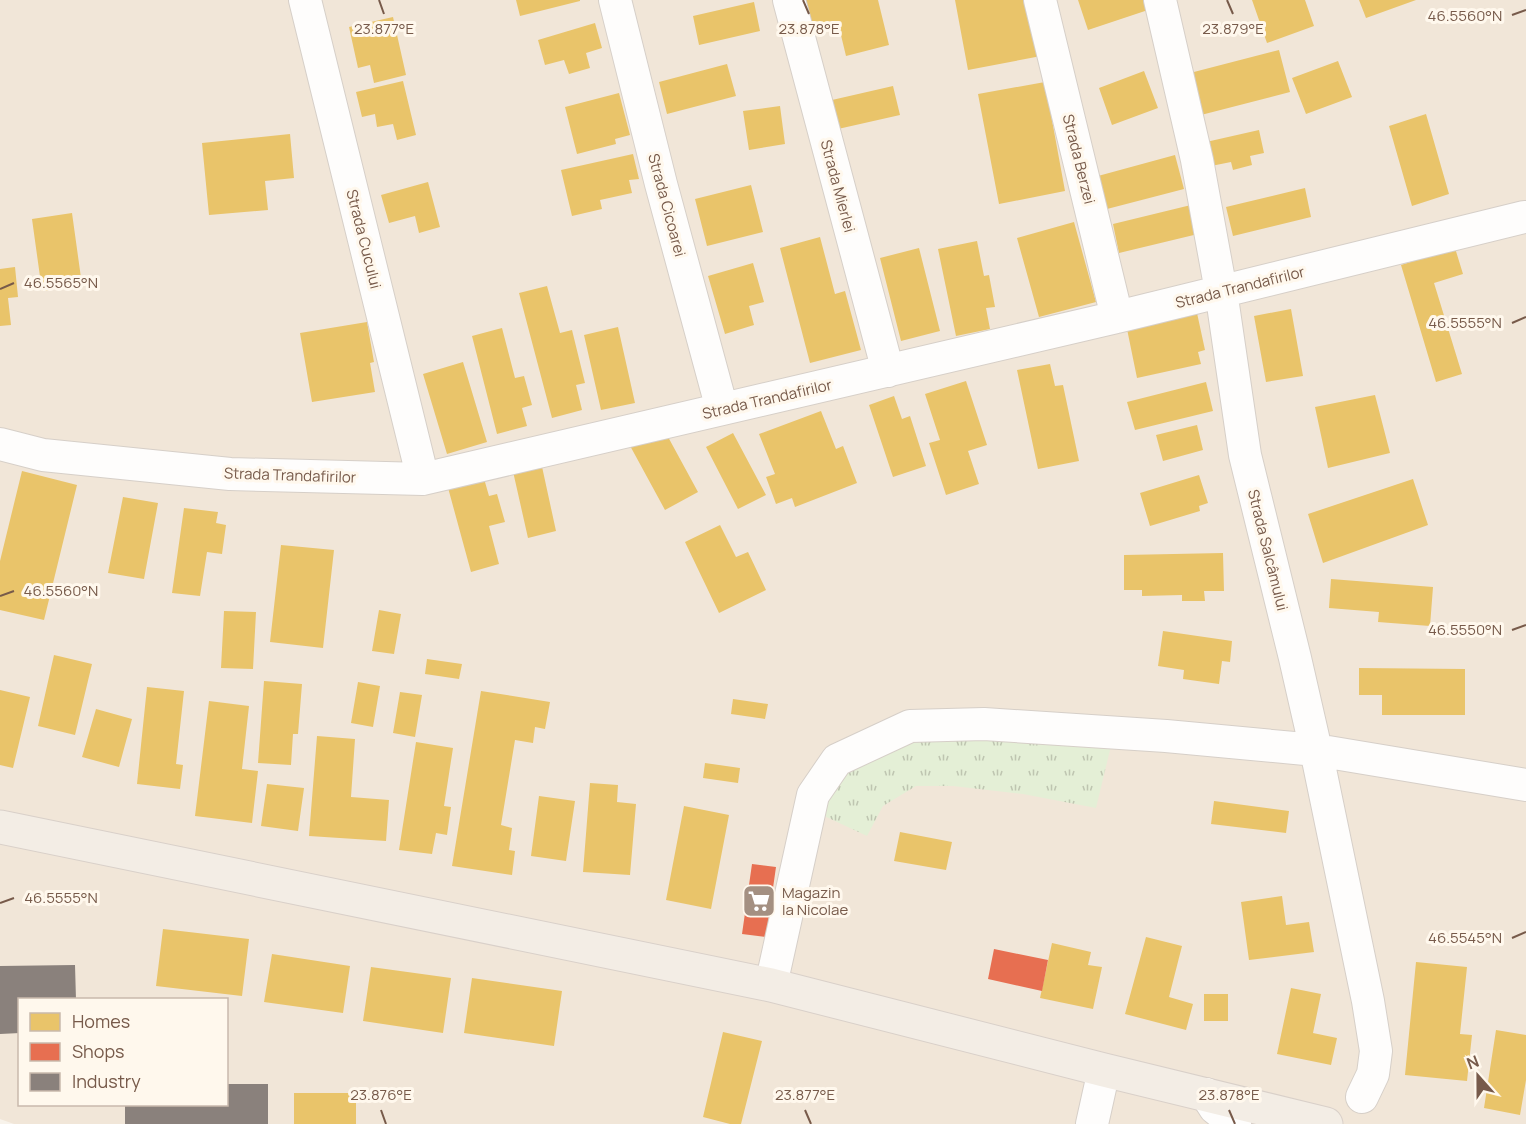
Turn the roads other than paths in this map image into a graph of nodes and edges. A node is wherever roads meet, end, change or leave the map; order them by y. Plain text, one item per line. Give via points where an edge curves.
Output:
1 (305, 0) edge
2 (615, 0) edge
3 (789, 0) edge
4 (1040, 0) edge
5 (1160, 0) edge
6 (1524, 217) dead end
7 (1221, 291) junction
8 (1117, 317) junction
9 (888, 371) junction
10 (722, 409) junction
11 (0, 444) edge
12 (423, 479) junction
13 (1316, 750) junction
14 (1526, 785) edge
15 (0, 827) edge
16 (771, 985) junction
17 (1104, 1070) junction
18 (1206, 1094) junction
19 (1362, 1097) dead end
20 (1092, 1124) edge
21 (1235, 1124) edge
22 (1326, 1124) edge

1 - 12 street, Strada Cucului
2 - 10 street, Strada Cicoarei
3 - 9 street, Strada Mierlei
4 - 8 street, Strada Berzei
5 - 7 street, Strada Salcâmului via 1197,160
6 - 7 street, Strada Trandafirilor
7 - 8 street, Strada Trandafirilor
7 - 13 street, Strada Salcâmului via 1245,455
8 - 9 street, Strada Trandafirilor
9 - 10 street, Strada Trandafirilor
10 - 12 street, Strada Trandafirilor
11 - 12 street, Strada Trandafirilor via 43,455 230,474
13 - 14 street
13 - 16 street via 984,724 910,726 837,760 813,795
13 - 19 street, Strada Salcâmului via 1376,1052 1373,1074
15 - 16 main road
16 - 17 main road
17 - 18 main road
17 - 20 street
18 - 21 street via 1215,1108
18 - 22 main road

